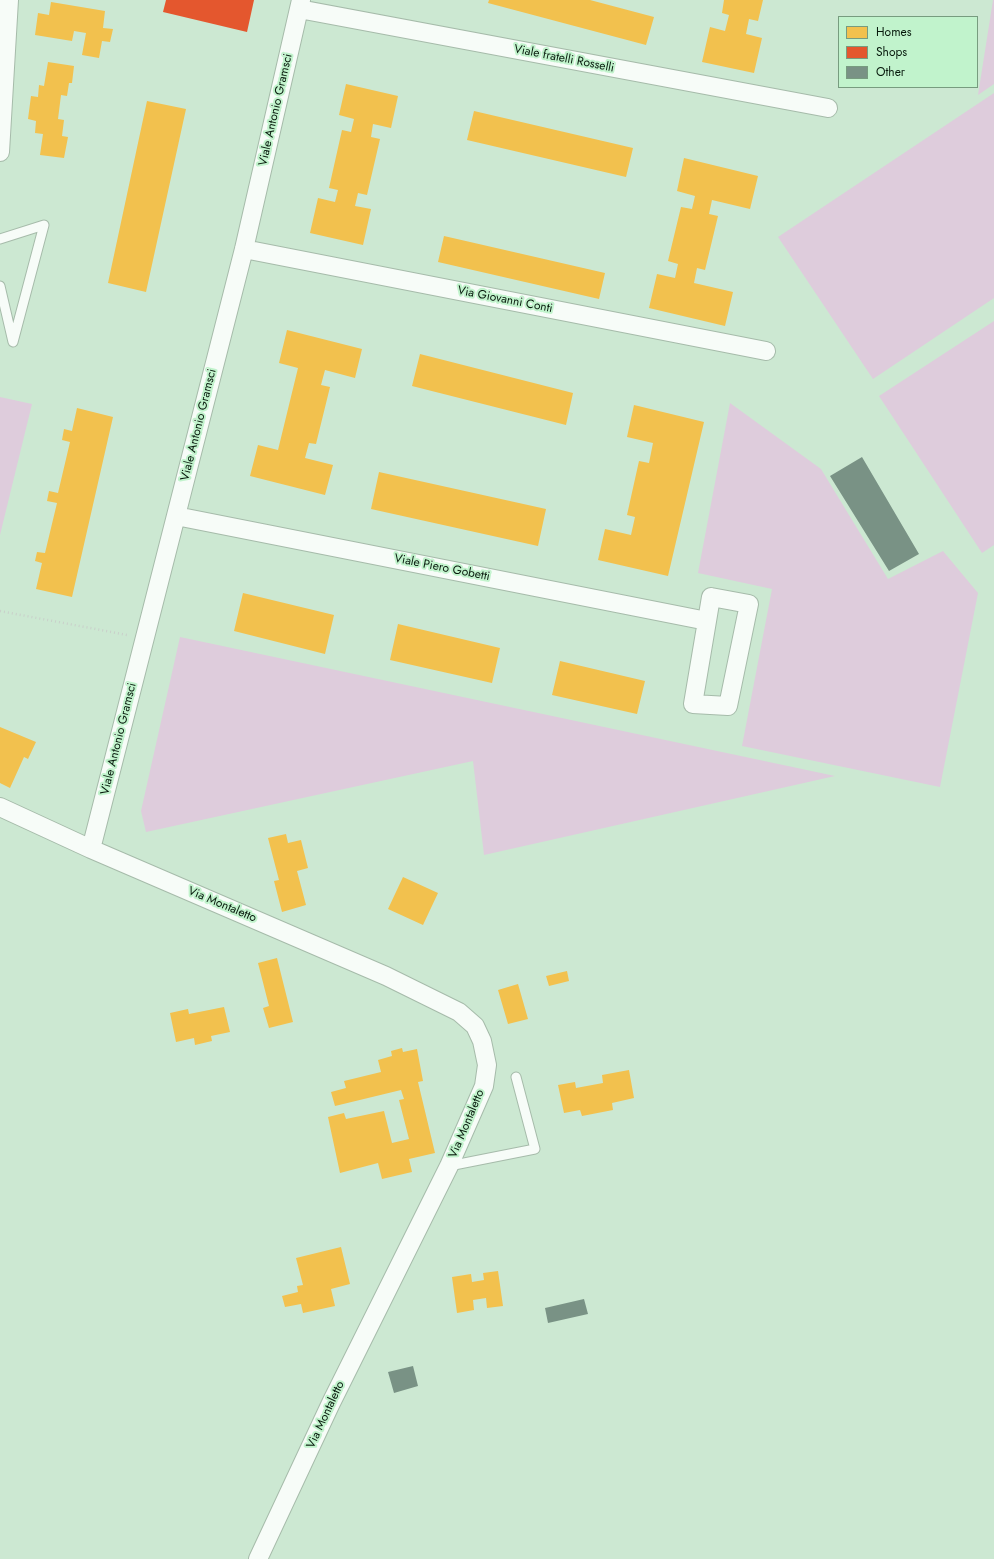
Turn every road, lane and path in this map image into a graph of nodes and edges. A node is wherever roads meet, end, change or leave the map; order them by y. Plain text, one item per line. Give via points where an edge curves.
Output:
1 (9, 0) edge
2 (300, 5) edge
3 (828, 108) dead end
4 (0, 152) edge
5 (0, 239) edge
6 (244, 249) junction
7 (0, 286) edge
8 (766, 351) dead end
9 (176, 516) junction
10 (0, 611) edge
11 (707, 621) junction
12 (145, 638) junction
13 (0, 807) edge
14 (91, 849) junction
15 (516, 1076) dead end
16 (449, 1166) junction
17 (258, 1559) edge

1 - 4 street
2 - 3 street, Viale fratelli Rosselli
2 - 6 street, Viale Antonio Gramsci
5 - 7 lane via 44,225 13,342
6 - 8 street, Via Giovanni Conti
6 - 9 street, Viale Antonio Gramsci
9 - 11 street, Viale Piero Gobetti
9 - 12 street, Viale Antonio Gramsci
10 - 12 path
11 - 11 street via 711,597 749,604 728,706 693,704
12 - 14 street, Viale Antonio Gramsci
13 - 14 street, Via Montaletto
14 - 16 street, Via Montaletto via 386,976 459,1012 475,1026 482,1041 486,1065 484,1086
15 - 16 lane via 535,1149
16 - 17 street, Via Montaletto via 330,1403

